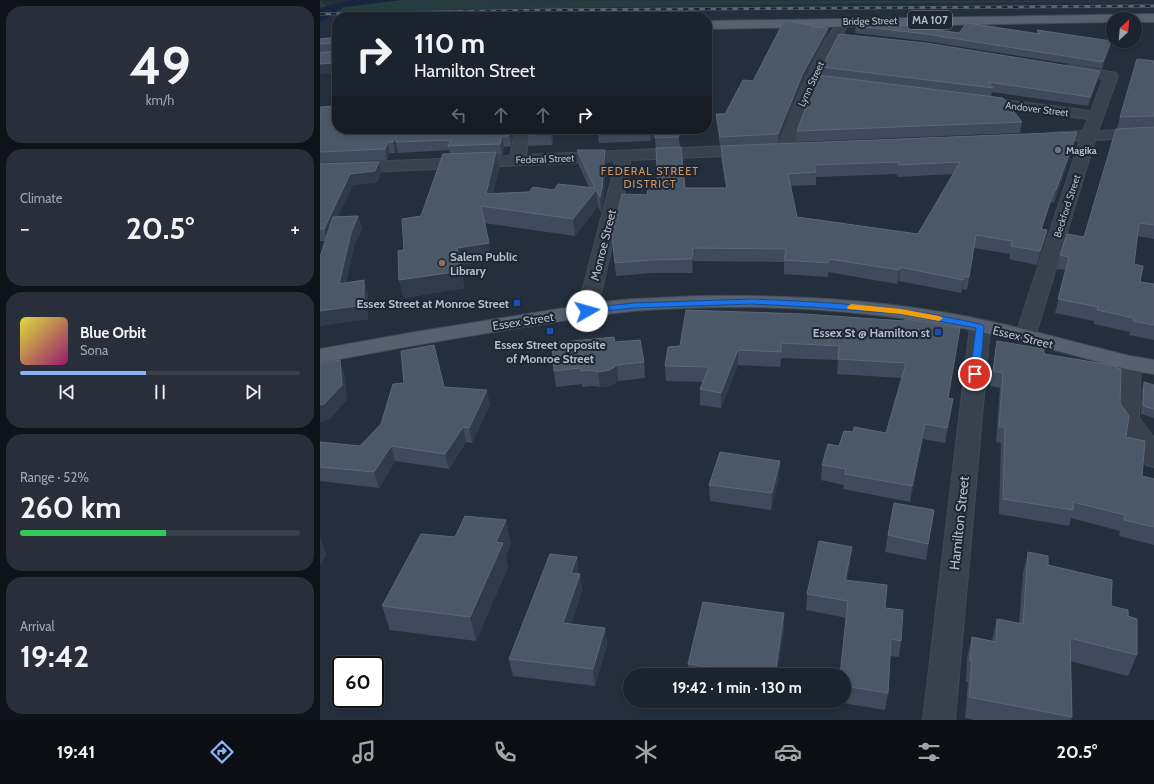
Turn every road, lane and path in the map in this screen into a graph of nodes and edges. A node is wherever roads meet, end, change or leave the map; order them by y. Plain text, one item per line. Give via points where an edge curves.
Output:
1 (1154, 18) edge
2 (1142, 19) edge
3 (1106, 20) edge
4 (843, 22) junction
5 (712, 25) edge
6 (834, 36) junction
7 (848, 38) edge
8 (1057, 67) edge
9 (812, 80) junction
10 (827, 82) edge
11 (965, 99) edge
12 (1096, 116) junction
13 (1154, 133) edge
14 (522, 134) edge
15 (1089, 136) junction
16 (1036, 138) edge
17 (801, 148) edge
18 (785, 149) junction
19 (623, 156) junction
20 (517, 160) junction
21 (320, 169) edge
22 (587, 311) junction
23 (980, 327) junction
24 (1025, 337) junction
25 (320, 356) edge
26 (1130, 363) junction
27 (1154, 367) edge
28 (1154, 459) edge
29 (938, 720) edge

1 - 2 main road, Bridge Street / MA 107
3 - 4 main road, Bridge Street / MA 107
4 - 5 main road, Bridge Street / MA 107
4 - 6 street, Lynn Street
6 - 7 street
6 - 9 street, Lynn Street
8 - 12 street, Beckford Street via 1111,76
9 - 10 street
9 - 18 street, Lynn Street
11 - 12 street, Andover Street
12 - 15 street, Beckford Street
13 - 15 street
14 - 20 street
15 - 16 street
15 - 24 street, Beckford Street
17 - 18 street, Federal Street
18 - 19 street, Federal Street
19 - 20 street, Federal Street
19 - 22 street, Monroe Street
20 - 21 street, Federal Street
22 - 23 main road, Essex Street via 692,302 811,304 901,312
22 - 25 main road, Essex Street via 462,330
23 - 24 main road, Essex Street
23 - 29 street, Hamilton Street
24 - 26 main road, Essex Street
26 - 27 main road, Essex Street
26 - 28 street via 1128,418

